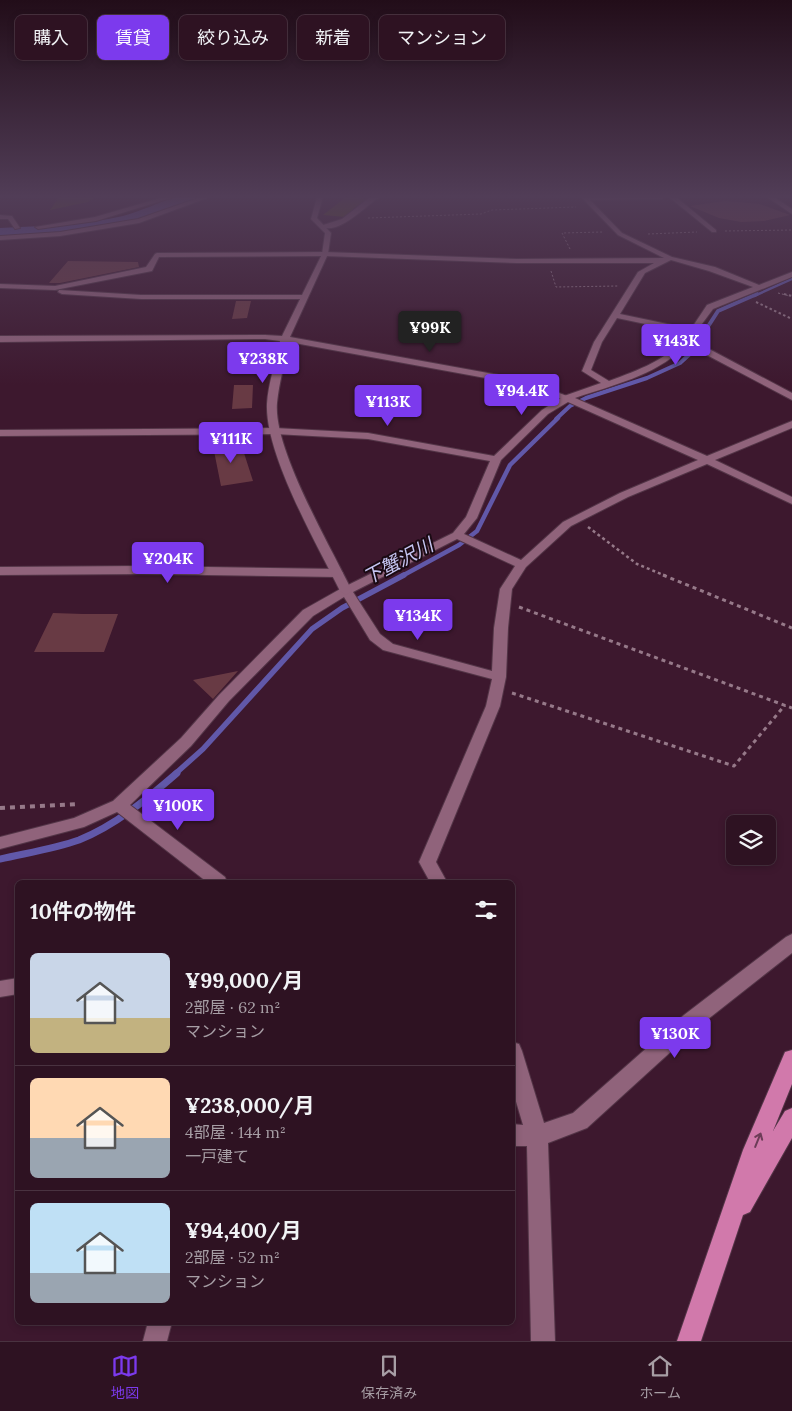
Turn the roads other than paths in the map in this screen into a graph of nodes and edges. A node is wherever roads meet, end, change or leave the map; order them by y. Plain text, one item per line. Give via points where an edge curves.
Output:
1 (155, 260) edge
2 (322, 260) edge
3 (503, 260) edge
4 (665, 260) edge
5 (676, 260) edge
6 (660, 261) junction
7 (792, 274) edge
8 (0, 286) edge
9 (759, 287) junction
10 (55, 288) junction
11 (303, 297) junction
12 (615, 315) junction
13 (693, 332) junction
14 (0, 338) edge
15 (284, 339) junction
16 (681, 345) junction
17 (608, 384) junction
18 (792, 396) edge
19 (567, 398) junction
20 (792, 424) edge
21 (275, 431) junction
22 (0, 433) edge
23 (496, 459) junction
24 (707, 460) junction
25 (792, 502) edge
26 (457, 535) junction
27 (522, 566) junction
28 (0, 571) edge
29 (337, 573) junction
30 (346, 591) junction
31 (498, 682) junction
32 (118, 804) junction
33 (0, 843) edge
34 (216, 880) edge
35 (438, 880) edge
36 (792, 942) edge
37 (15, 986) edge
38 (0, 989) edge
39 (792, 1060) edge
40 (515, 1061) edge
41 (792, 1118) edge
42 (515, 1135) edge
43 (537, 1136) junction
44 (724, 1236) junction
45 (159, 1325) edge
46 (155, 1341) edge
47 (543, 1341) edge
48 (689, 1341) edge

1 - 10 street via 149,270
2 - 11 street
3 - 6 street
4 - 6 street
5 - 9 street
6 - 12 street via 642,272
7 - 9 street
8 - 10 street
9 - 13 street via 710,307
10 - 11 street via 60,292 141,296
11 - 15 street
12 - 13 street
12 - 17 street via 586,370
13 - 16 street
14 - 15 street
15 - 19 street via 526,383
15 - 21 street via 272,404
16 - 17 street via 648,370
16 - 18 street via 708,352
17 - 19 street
19 - 23 street via 545,412
19 - 24 street
20 - 24 street
21 - 22 street
21 - 23 street via 368,436
21 - 29 street via 291,478
23 - 26 street via 470,518
24 - 25 street
24 - 27 street via 624,495 567,524
26 - 27 street
26 - 30 street
27 - 31 street via 506,589
28 - 29 street
29 - 30 street
30 - 31 street via 375,637 388,647
30 - 32 street via 308,613 224,698 186,742
31 - 35 street via 493,706 427,862
32 - 33 street via 78,823
32 - 34 street
36 - 43 street via 691,1021 580,1121
37 - 38 street
44 -> 39 main road via 754,1150
40 - 43 street
41 - 44 main road
42 - 43 street
43 - 47 street
44 - 48 main road
45 - 46 street

